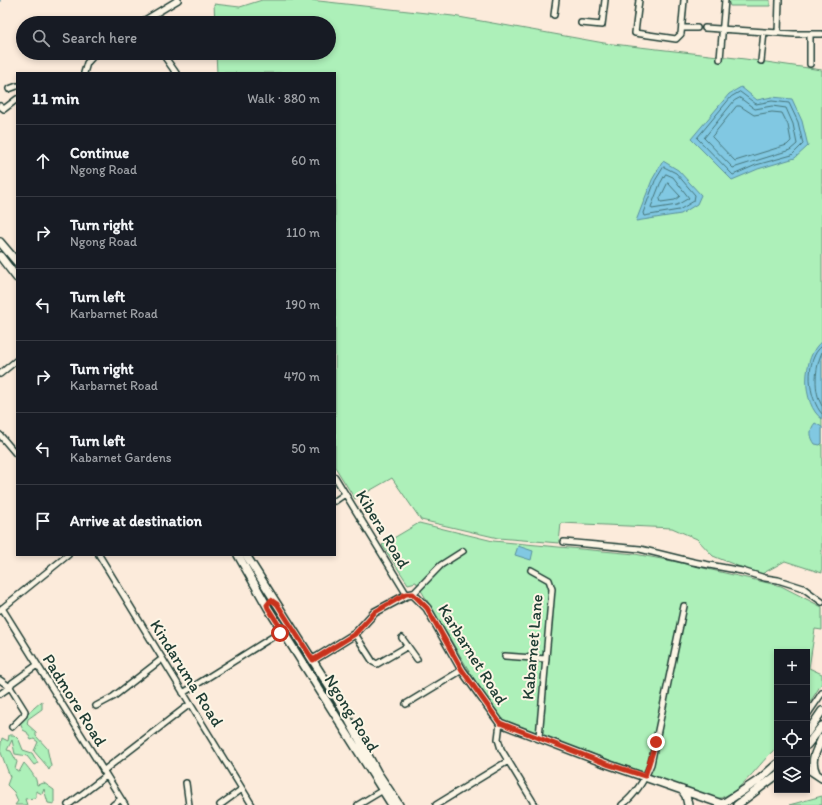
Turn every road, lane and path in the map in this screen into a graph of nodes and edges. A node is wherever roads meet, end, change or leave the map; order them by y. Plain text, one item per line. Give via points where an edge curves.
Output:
1 (178, 0) edge
2 (556, 0) edge
3 (605, 0) edge
4 (639, 0) edge
5 (684, 0) edge
6 (725, 0) edge
7 (779, 0) edge
8 (554, 15) dead end
9 (152, 16) edge
10 (581, 23) dead end
11 (682, 28) junction
12 (697, 28) dead end
13 (705, 28) dead end
14 (724, 29) junction
15 (764, 32) junction
16 (778, 33) junction
17 (810, 34) junction
18 (822, 34) edge
19 (720, 59) dead end
20 (90, 60) edge
21 (167, 60) edge
22 (761, 61) dead end
23 (810, 64) dead end
24 (84, 72) edge
25 (175, 72) edge
26 (16, 86) edge
27 (9, 89) dead end
28 (16, 100) edge
29 (0, 106) edge
30 (0, 242) edge
31 (0, 256) edge
32 (16, 261) edge
33 (16, 277) edge
34 (16, 361) edge
35 (0, 374) edge
36 (0, 435) edge
37 (16, 454) edge
38 (336, 480) edge
39 (345, 494) junction
40 (336, 499) edge
41 (564, 542) dead end
42 (463, 551) dead end
43 (67, 556) edge
44 (100, 556) edge
45 (239, 556) edge
46 (248, 556) edge
47 (532, 570) dead end
48 (410, 594) junction
49 (822, 602) edge
50 (277, 604) junction
51 (684, 606) dead end
52 (268, 608) junction
53 (1, 609) edge
54 (282, 630) junction
55 (355, 634) junction
56 (402, 638) dead end
57 (408, 646) junction
58 (505, 656) dead end
59 (162, 659) junction
60 (417, 659) dead end
61 (546, 659) junction
62 (313, 660) junction
63 (37, 665) junction
64 (462, 670) junction
65 (0, 680) edge
66 (10, 688) junction
67 (183, 693) junction
68 (822, 693) edge
69 (0, 694) edge
70 (338, 702) junction
71 (190, 704) junction
72 (406, 704) dead end
73 (96, 706) dead end
74 (330, 707) junction
75 (810, 711) edge
76 (822, 711) edge
77 (500, 723) junction
78 (822, 726) edge
79 (12, 727) dead end
80 (810, 728) edge
81 (539, 737) junction
82 (822, 738) edge
83 (810, 741) edge
84 (508, 761) junction
85 (774, 767) edge
86 (810, 770) edge
87 (816, 773) junction
88 (104, 774) junction
89 (645, 776) junction
90 (774, 777) edge
91 (822, 778) edge
92 (186, 783) dead end
93 (242, 789) junction
94 (383, 790) junction
95 (682, 790) junction
96 (121, 799) junction
97 (68, 805) edge
98 (112, 805) edge
99 (125, 805) edge
100 (189, 805) edge
101 (220, 805) edge
102 (252, 805) edge
103 (358, 805) edge
104 (392, 805) edge
105 (399, 805) edge
106 (436, 805) edge
107 (536, 805) edge
108 (622, 805) edge
109 (688, 805) edge
110 (722, 805) edge
111 (737, 805) edge

1 - 9 street
2 - 8 street
3 - 10 street via 602,25
4 - 11 street via 634,29 636,34 676,39
5 - 11 street
6 - 14 street
7 - 16 street
11 - 12 street
13 - 14 street
14 - 15 street
14 - 19 street
15 - 16 street
15 - 22 street
16 - 17 street
17 - 18 street
17 - 23 street
20 - 24 street
21 - 25 street
26 - 27 street
28 - 29 street via 4,109
30 - 32 main road
31 - 33 main road
34 - 35 street
36 - 37 street
38 - 39 street, Kibera Road
39 - 40 street
39 - 48 street, Kibera Road
41 - 49 street via 640,549 742,571 803,588
42 - 48 street via 439,567
43 - 53 street
44 - 59 street, Kindaruma Road
45 - 52 main road, Ngong Road
46 - 50 main road, Ngong Road
47 - 61 street, Kabarnet Lane via 549,580 552,589
48 - 55 main road via 375,612
48 - 64 main road, Karbarnet Road via 427,608
50 - 52 main road via 271,600
50 - 62 main road, Ngong Road
51 - 89 street via 656,742
52 - 54 main road, Ngong Road
53 - 63 street, Padmore Road
54 - 67 street
54 - 74 main road, Ngong Road
55 - 57 street via 373,662 377,664
55 - 62 main road
56 - 57 street
57 - 60 street
58 - 61 street
59 - 67 street, Kindaruma Road
59 - 73 street via 113,697
61 - 81 street, Kabarnet Lane
62 - 70 main road, Ngong Road
63 - 66 street via 12,683
63 - 88 street, Padmore Road
64 - 72 street
64 - 77 main road, Karbarnet Road
65 - 66 street
66 - 69 street
66 - 79 street via 25,711
67 - 71 street, Kindaruma Road
68 - 75 street
70 - 74 main road via 336,708
70 - 105 main road, Ngong Road via 377,772
71 - 88 street
71 - 93 street, Kindaruma Road
74 - 94 main road, Ngong Road
76 - 80 main road
77 - 81 main road, Karbarnet Road
77 - 84 street via 499,744
78 - 83 main road
81 - 89 main road, Karbarnet Road
82 - 87 main road via 812,760
84 - 106 street
84 - 107 street
85 - 110 main road
86 - 87 main road
87 - 91 main road
88 - 96 street, Padmore Road
88 - 97 street
89 - 95 main road, Karbarnet Road
89 - 108 street via 632,796
90 - 111 main road
92 - 100 street
93 - 101 street
93 - 102 street, Kindaruma Road
94 - 103 street
94 - 104 main road, Ngong Road
95 - 109 main road
95 - 110 main road, Karbarnet Road
96 - 98 street
96 - 99 street, Padmore Road

